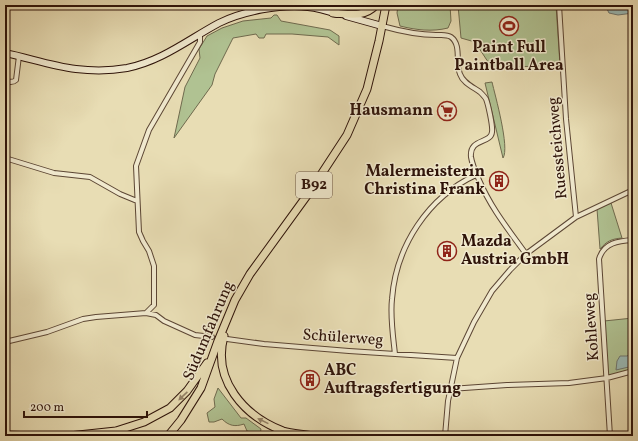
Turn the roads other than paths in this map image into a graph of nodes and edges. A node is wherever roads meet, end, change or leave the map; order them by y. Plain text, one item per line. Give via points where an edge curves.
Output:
1 (376, 5) edge
2 (386, 5) edge
3 (559, 5) edge
4 (333, 13) junction
5 (382, 26) junction
6 (200, 34) junction
7 (5, 53) edge
8 (19, 56) junction
9 (5, 81) edge
10 (5, 158) edge
11 (476, 175) junction
12 (633, 190) edge
13 (137, 202) junction
14 (576, 217) junction
15 (633, 240) edge
16 (526, 254) junction
17 (154, 305) junction
18 (230, 312) junction
19 (146, 313) junction
20 (156, 315) junction
21 (212, 337) dead end
22 (227, 339) dead end
23 (5, 342) edge
24 (214, 353) junction
25 (395, 354) junction
26 (457, 358) junction
27 (633, 371) edge
28 (607, 378) junction
29 (450, 389) junction
30 (5, 435) edge
31 (37, 436) edge
32 (69, 436) edge
33 (168, 436) edge
34 (313, 436) edge
35 (445, 436) edge
36 (610, 436) edge

1 - 4 main road via 363,14
2 - 5 main road, B92
3 - 14 street, Ruessteichweg via 566,121
4 - 5 main road
4 - 6 main road via 309,7 266,9 220,22
5 - 11 street via 417,34 446,35 454,41 457,46 460,74 465,82 486,99 491,119 490,137 474,145 471,151
5 - 18 main road, Südumfahrung / B92 via 367,89 347,135 250,274
6 - 8 main road via 161,57 112,70 76,69
6 - 13 street via 200,42 150,130 136,166
7 - 8 main road
8 - 9 street via 16,80
10 - 13 street via 54,173 90,177
11 - 16 street via 497,215
11 - 25 street via 457,185 438,202 422,219 409,240 398,266 393,291
12 - 14 street
13 - 17 street via 139,232 154,266
14 - 16 street
15 - 28 street, Kohleweg via 612,243 602,251 600,258
16 - 26 street via 492,291
17 - 19 street
17 - 20 street
18 - 24 main road, Südumfahrung / B92
34 -> 18 main road, B92 via 284,431 257,418 231,390 223,370 221,352
19 - 20 street
19 - 23 street via 83,319 47,332
20 - 21 street via 164,322 195,336
22 - 25 street, Schülerweg
24 -> 32 main road, B92 via 187,391 170,408 144,422 116,431
24 - 33 main road, Südumfahrung / B92 via 202,388
25 - 26 street, Schülerweg
26 - 29 street
27 - 28 street
28 - 29 street via 569,383
28 - 36 street, Kohleweg
29 - 35 street
30 - 31 main road

